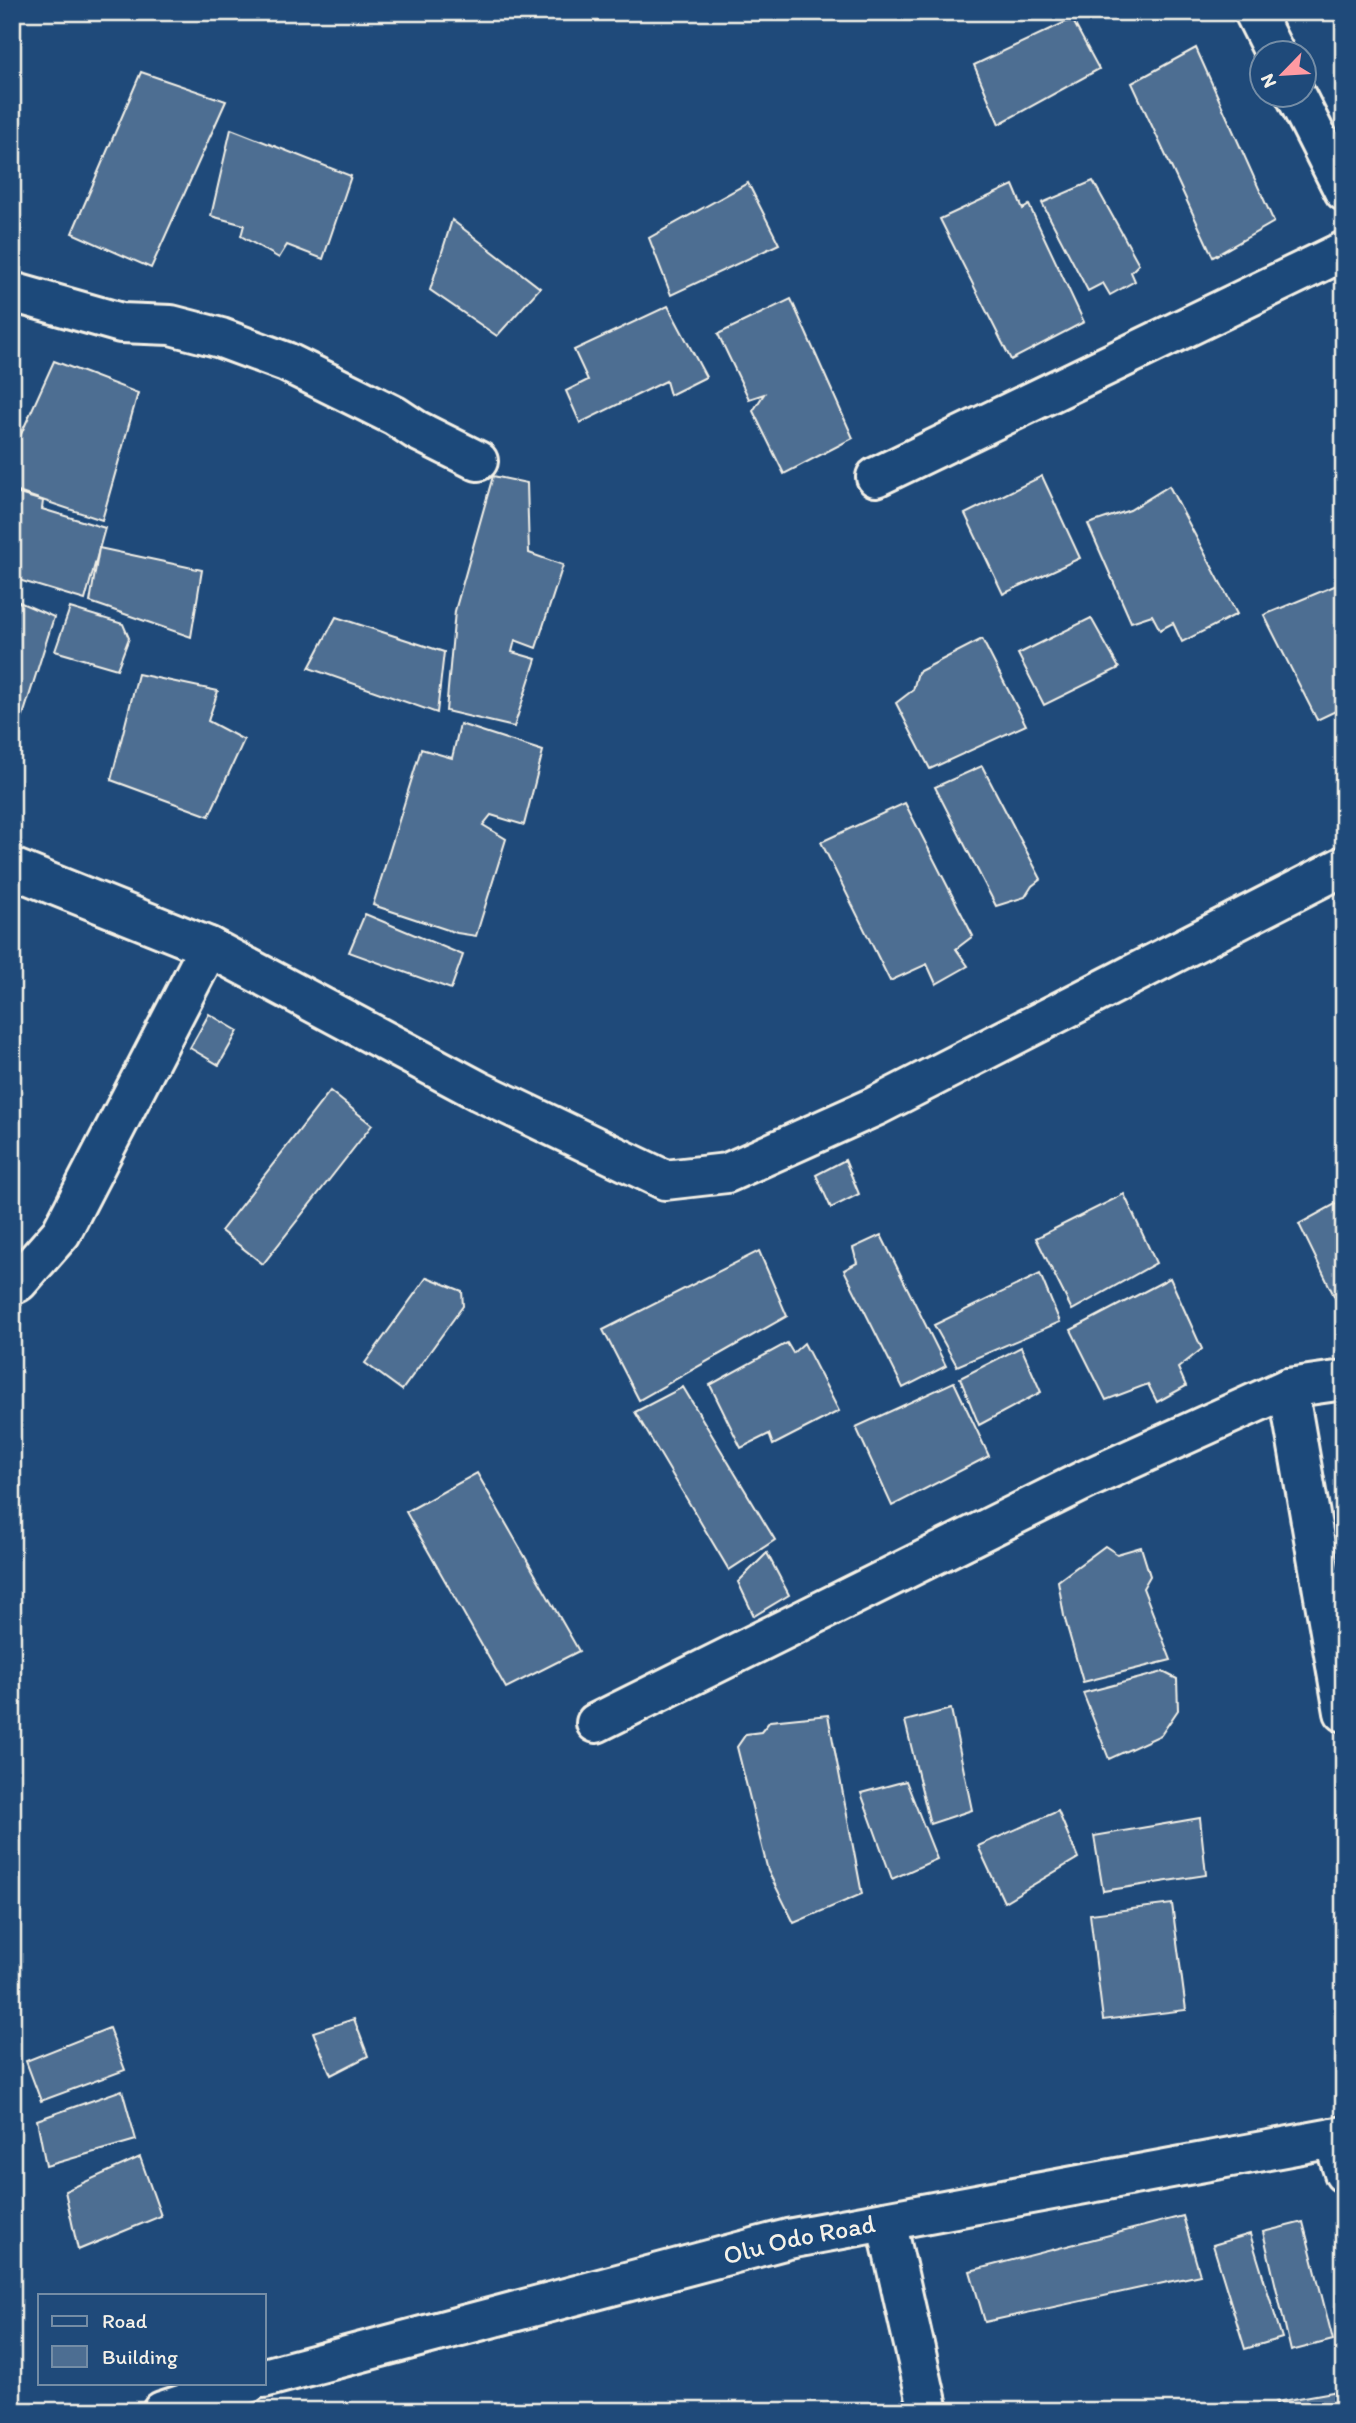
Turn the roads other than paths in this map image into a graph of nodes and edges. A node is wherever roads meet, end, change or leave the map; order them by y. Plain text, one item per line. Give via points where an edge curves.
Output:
1 (1254, 12) edge
2 (1267, 38) edge
3 (1303, 108) edge
4 (1344, 191) edge
5 (1344, 251) edge
6 (12, 292) edge
7 (478, 461) dead end
8 (876, 477) dead end
9 (1344, 866) edge
10 (12, 868) edge
11 (209, 947) junction
12 (12, 1285) edge
13 (1344, 1380) edge
14 (1288, 1388) junction
15 (1344, 1712) edge
16 (596, 1723) dead end
17 (1340, 2149) edge
18 (886, 2221) junction
19 (266, 2377) edge
20 (246, 2384) edge
21 (162, 2411) edge
22 (929, 2411) edge

1 - 2 street
3 - 4 street
5 - 8 street
6 - 7 street via 121,323 170,326 232,342 286,362
9 - 11 street via 876,1106 727,1172 665,1180 479,1091
10 - 11 street
11 - 12 street via 61,1233
13 - 14 street
14 - 15 street
14 - 16 street via 1087,1479
17 - 18 street, Olu Odo Road
18 - 19 street, Olu Odo Road via 788,2239
18 - 22 street
20 - 21 street

